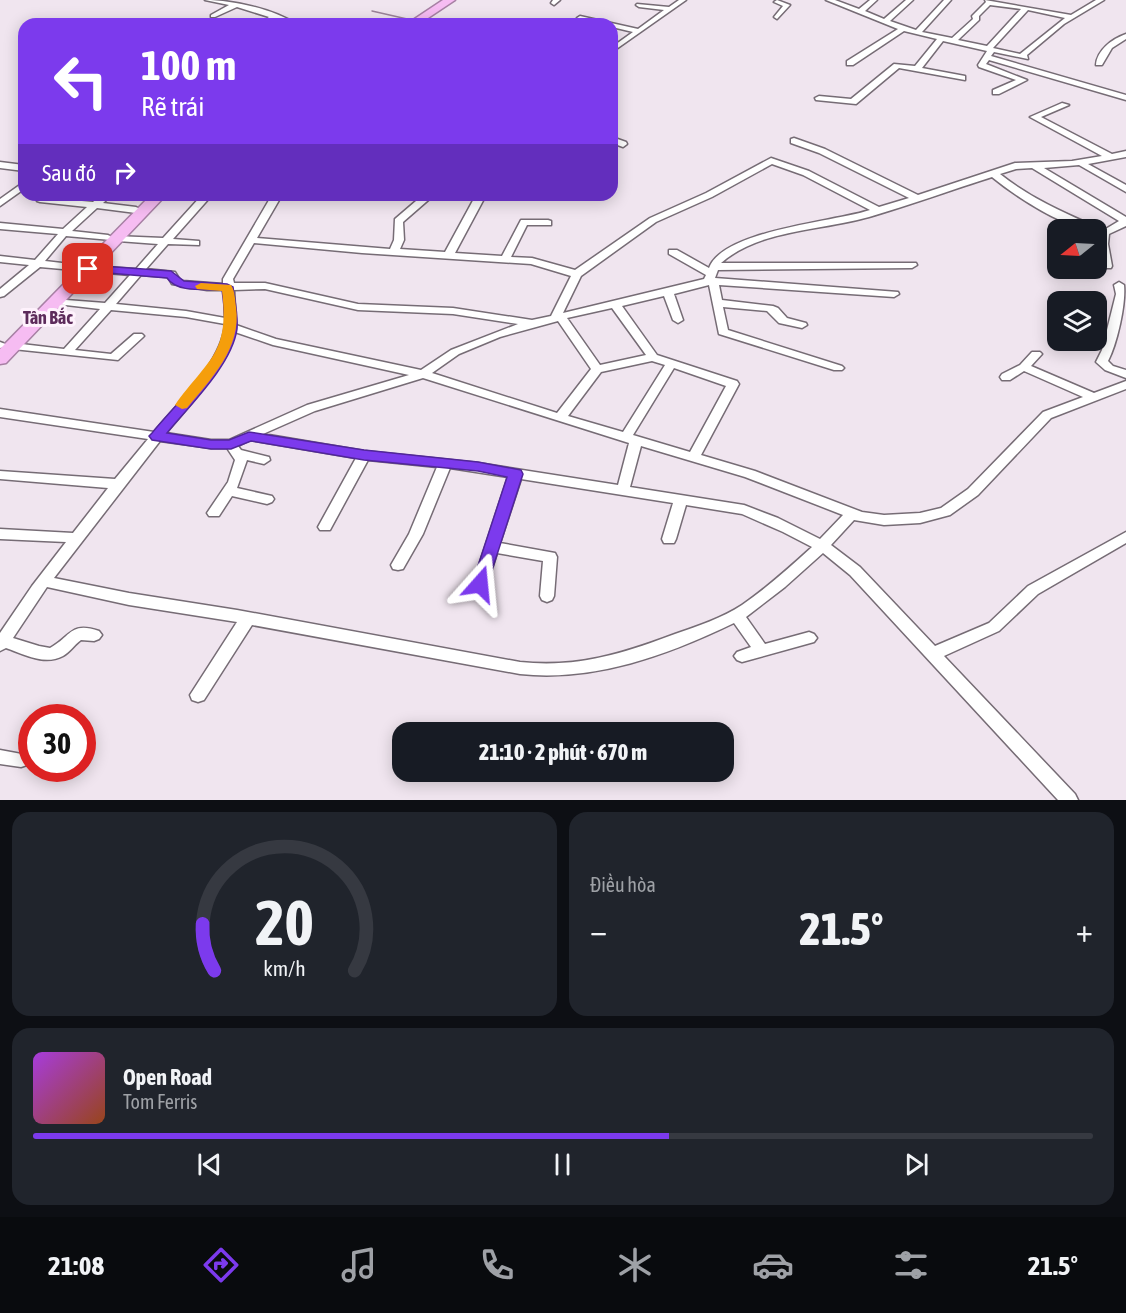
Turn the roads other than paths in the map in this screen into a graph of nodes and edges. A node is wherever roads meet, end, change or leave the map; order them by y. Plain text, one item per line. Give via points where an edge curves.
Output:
1 (208, 0) edge
2 (442, 0) edge
3 (450, 0) edge
4 (683, 0) edge
5 (829, 0) edge
6 (874, 0) edge
7 (910, 0) edge
8 (948, 0) edge
9 (1101, 0) edge
10 (776, 2) edge
11 (988, 2) edge
12 (237, 4) junction
13 (639, 5) dead end
14 (1026, 8) junction
15 (671, 9) junction
16 (861, 11) junction
17 (213, 16) dead end
18 (275, 17) edge
19 (777, 17) dead end
20 (1070, 17) junction
21 (417, 18) edge
22 (418, 18) edge
23 (886, 21) junction
24 (618, 27) edge
25 (622, 28) junction
26 (903, 29) junction
27 (618, 30) edge
28 (639, 31) junction
29 (917, 33) junction
30 (1126, 36) edge
31 (942, 37) junction
32 (618, 40) edge
33 (954, 40) junction
34 (624, 42) junction
35 (618, 46) edge
36 (990, 49) junction
37 (986, 57) junction
38 (850, 63) dead end
39 (1099, 63) dead end
40 (917, 69) junction
41 (962, 78) dead end
42 (996, 92) dead end
43 (819, 98) dead end
44 (1126, 98) edge
45 (1065, 105) dead end
46 (794, 141) dead end
47 (618, 142) edge
48 (623, 144) dead end
49 (1126, 154) edge
50 (1111, 157) junction
51 (1081, 163) junction
52 (1032, 164) junction
53 (0, 165) edge
54 (18, 167) edge
55 (993, 173) junction
56 (1126, 189) edge
57 (18, 190) edge
58 (915, 198) junction
59 (51, 201) edge
60 (100, 201) edge
61 (145, 201) edge
62 (153, 201) edge
63 (202, 201) edge
64 (274, 201) edge
65 (422, 201) edge
66 (477, 201) edge
67 (0, 203) edge
68 (95, 205) junction
69 (136, 210) junction
70 (877, 210) junction
71 (1068, 219) edge
72 (548, 223) dead end
73 (0, 226) edge
74 (1107, 228) edge
75 (64, 232) junction
76 (113, 238) junction
77 (251, 240) junction
78 (165, 242) junction
79 (196, 243) dead end
80 (394, 252) junction
81 (673, 252) dead end
82 (448, 255) junction
83 (0, 259) edge
84 (505, 259) junction
85 (37, 264) junction
86 (912, 265) dead end
87 (83, 269) junction
88 (139, 273) junction
89 (577, 274) junction
90 (712, 276) junction
91 (1119, 285) dead end
92 (227, 287) junction
93 (668, 292) junction
94 (0, 294) edge
95 (894, 294) dead end
96 (57, 301) junction
97 (717, 303) junction
98 (615, 304) junction
99 (109, 306) junction
100 (558, 317) junction
101 (678, 320) dead end
102 (533, 323) junction
103 (231, 324) junction
104 (802, 325) dead end
105 (138, 336) dead end
106 (3, 349) edge
107 (67, 352) junction
108 (1036, 354) dead end
109 (653, 357) junction
110 (671, 364) junction
111 (1024, 367) junction
112 (838, 368) dead end
113 (597, 369) junction
114 (423, 374) junction
115 (1126, 374) edge
116 (1006, 377) dead end
117 (1126, 385) edge
118 (1093, 397) junction
119 (0, 413) edge
120 (560, 418) junction
121 (157, 436) junction
122 (249, 436) junction
123 (631, 438) junction
124 (234, 449) junction
125 (364, 455) junction
126 (694, 457) junction
127 (264, 460) dead end
128 (445, 464) junction
129 (516, 474) junction
130 (0, 475) edge
131 (118, 484) junction
132 (228, 490) junction
133 (623, 490) junction
134 (267, 499) dead end
135 (681, 499) junction
136 (214, 513) dead end
137 (852, 514) junction
138 (325, 527) dead end
139 (0, 534) edge
140 (1126, 537) edge
141 (77, 538) junction
142 (669, 539) dead end
143 (492, 547) junction
144 (822, 547) junction
145 (398, 565) dead end
146 (44, 581) junction
147 (480, 584) dead end
148 (547, 596) dead end
149 (737, 615) junction
150 (249, 618) junction
151 (94, 635) dead end
152 (809, 638) dead end
153 (1, 642) edge
154 (762, 651) junction
155 (933, 654) junction
156 (742, 656) dead end
157 (198, 695) dead end
158 (0, 757) edge
159 (18, 760) edge
160 (1069, 800) edge

1 - 12 street
2 - 21 highway
3 - 22 highway
4 - 15 street
5 - 16 street
6 - 16 street
7 - 23 street
8 - 29 street
9 - 20 street
10 - 19 street via 787,4
11 - 14 street
11 - 33 street
12 - 17 street
12 - 18 street
13 - 15 street
14 - 20 street
14 - 36 street
15 - 28 street
16 - 23 street
20 - 36 street via 1024,56
23 - 26 street
24 - 25 street
25 - 27 street
25 - 28 street
26 - 29 street
26 - 38 street
28 - 34 street
29 - 31 street
30 - 39 street via 1110,44
31 - 33 street
31 - 40 street
32 - 34 street
33 - 36 street
34 - 35 street
36 - 37 street
37 - 42 street via 984,66 1023,80
37 - 44 street
40 - 41 street
40 - 43 street via 897,66 853,102
45 - 50 street via 1034,117
46 - 58 street
47 - 48 street
49 - 50 street
50 - 51 street
51 - 52 street
51 - 56 street
52 - 55 street
52 - 74 street via 1124,220
53 - 54 street
55 - 58 street
55 - 71 street via 1043,209
57 - 67 street
58 - 70 street
59 - 68 street
60 - 68 street
61 - 69 highway
62 - 76 highway
63 - 78 street
64 - 77 street
65 - 80 street via 398,221 399,240
66 - 82 street
68 - 69 street
68 - 75 street
69 - 76 highway
70 - 89 street via 806,173 771,161 653,220
70 - 90 street via 751,241 723,256
72 - 84 street via 524,222
73 - 75 street
75 - 76 street
75 - 85 street
76 - 78 street
76 - 87 highway
77 - 80 street
77 - 92 street
78 - 79 street
78 - 88 street
80 - 82 street
81 - 90 street
82 - 84 street
83 - 85 street
84 - 89 street via 541,263
85 - 87 street
85 - 94 street
86 - 90 street
87 - 88 street
87 - 96 highway
87 - 106 highway
88 - 92 street via 171,274 182,284
88 - 99 street
89 - 100 street
90 - 93 street
90 - 95 street
90 - 97 street
91 - 115 street via 1121,294 1102,362
92 - 102 street via 265,286 358,307 453,311
92 - 103 street
93 - 98 street
93 - 101 street
96 - 99 street
96 - 106 highway
97 - 104 street via 769,308 779,319
97 - 112 street via 723,332
98 - 100 street
98 - 109 street
99 - 103 street via 186,314
99 - 107 street
100 - 102 street
100 - 113 street
102 - 114 street via 465,347
103 - 114 street via 273,342
103 - 121 street via 224,350 213,368
105 - 107 street via 116,358
106 - 107 street
108 - 111 street
109 - 110 street
109 - 113 street
110 - 123 street
110 - 126 street via 733,384
111 - 116 street
111 - 118 street
113 - 120 street
114 - 120 street
114 - 122 street via 311,408
117 - 118 street
118 - 137 street via 1042,419 973,492 945,512 900,520
119 - 121 street
120 - 123 street
121 - 124 street
121 - 131 street
122 - 124 street
122 - 125 street
123 - 126 street
123 - 133 street
124 - 127 street
124 - 132 street via 241,460
125 - 128 street
125 - 138 street
126 - 137 street via 782,485
128 - 129 street
128 - 145 street via 416,534
129 - 133 street
129 - 143 street
130 - 131 street
131 - 141 street
132 - 134 street
132 - 136 street
133 - 135 street
135 - 142 street
135 - 144 street via 744,510
137 - 144 street
139 - 141 street
140 - 155 street via 1033,590 994,627
141 - 146 street
143 - 147 street
143 - 148 street via 550,557
144 - 149 street
144 - 155 street via 846,562
146 - 150 street
146 - 153 street
149 - 150 street via 613,663 544,672
149 - 154 street
150 - 157 street
151 - 153 street via 77,634 49,654
152 - 154 street
154 - 156 street
155 - 160 street
158 - 159 street

